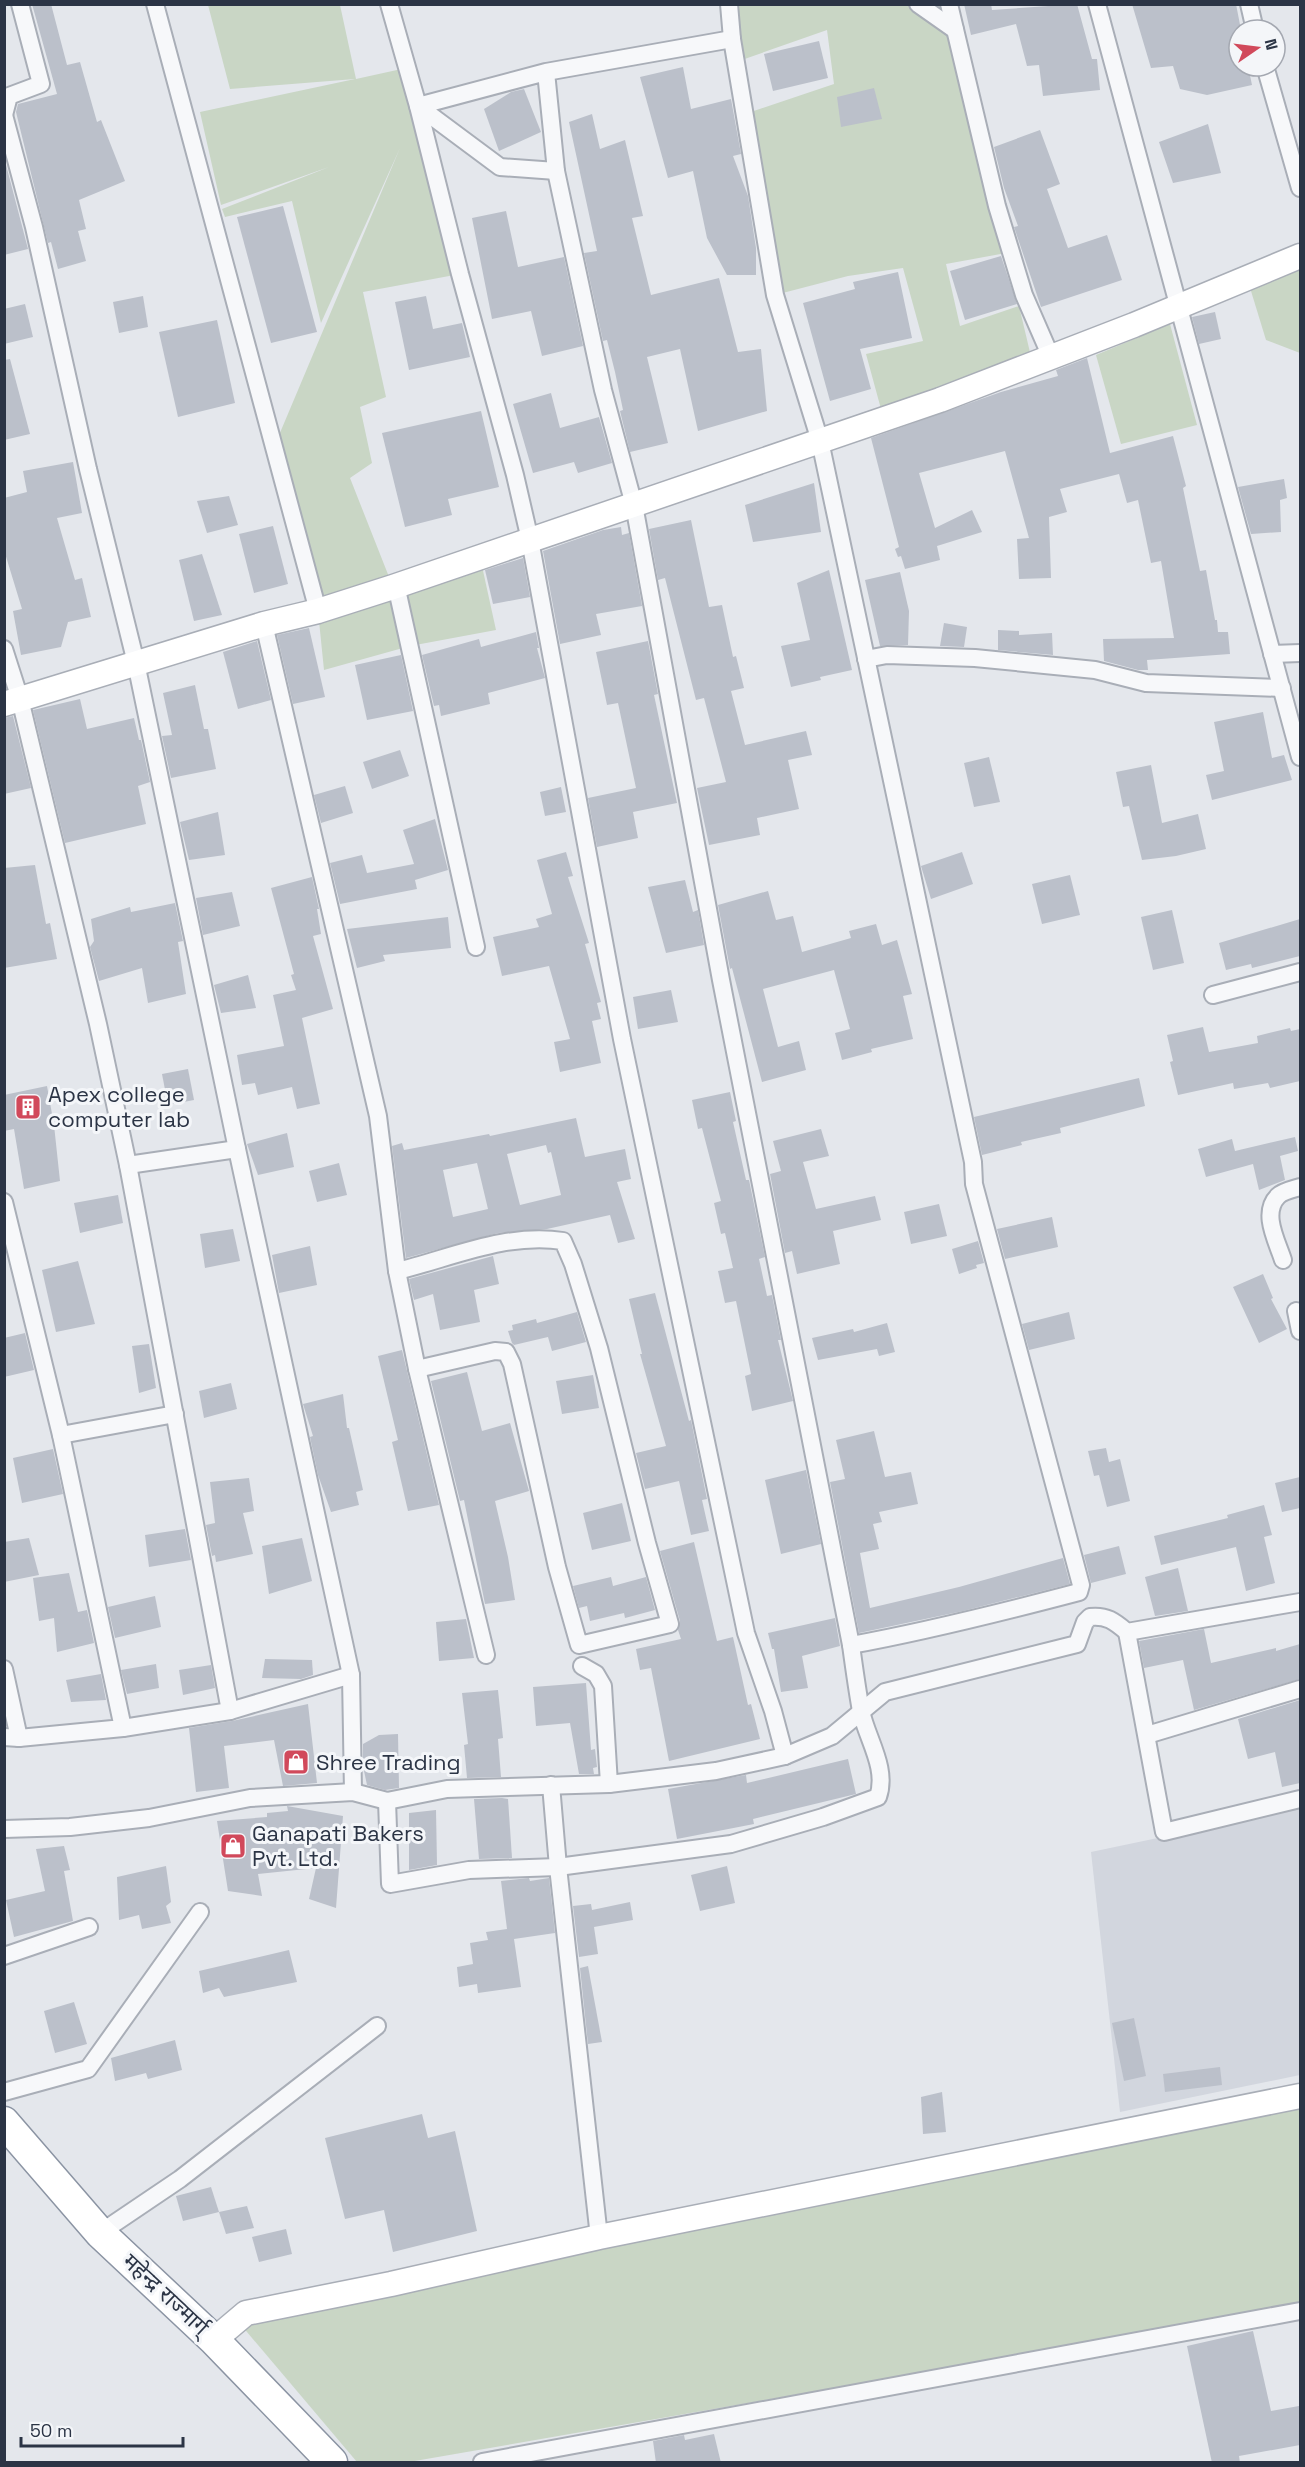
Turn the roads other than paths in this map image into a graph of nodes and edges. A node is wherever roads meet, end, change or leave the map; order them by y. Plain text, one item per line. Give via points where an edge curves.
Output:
1 (20, 4) edge
2 (155, 4) edge
3 (389, 4) edge
4 (729, 4) edge
5 (918, 4) edge
6 (950, 4) edge
7 (1097, 4) edge
8 (955, 30) junction
9 (732, 39) junction
10 (546, 72) junction
11 (1268, 78) edge
12 (418, 106) junction
13 (4, 115) edge
14 (556, 171) junction
15 (1300, 188) edge
16 (1300, 256) edge
17 (1178, 306) junction
18 (1051, 357) junction
19 (820, 441) junction
20 (634, 505) junction
21 (530, 540) junction
22 (396, 585) junction
23 (318, 611) junction
24 (264, 624) junction
25 (4, 649) edge
26 (1300, 653) edge
27 (1272, 654) junction
28 (866, 659) junction
29 (136, 663) junction
30 (1282, 688) junction
31 (12, 701) edge
32 (1300, 756) edge
33 (476, 947) dead end
34 (1300, 972) edge
35 (1213, 996) dead end
36 (237, 1149) junction
37 (128, 1165) junction
38 (1300, 1187) edge
39 (4, 1202) edge
40 (1283, 1260) dead end
41 (397, 1271) junction
42 (1296, 1311) dead end
43 (1300, 1331) edge
44 (417, 1369) junction
45 (175, 1414) junction
46 (61, 1435) junction
47 (1300, 1602) edge
48 (1127, 1632) junction
49 (851, 1645) junction
50 (486, 1655) dead end
51 (582, 1666) dead end
52 (4, 1669) edge
53 (351, 1675) junction
54 (1300, 1689) edge
55 (230, 1711) junction
56 (862, 1713) junction
57 (123, 1728) junction
58 (1147, 1735) junction
59 (12, 1737) edge
60 (785, 1756) junction
61 (609, 1784) junction
62 (551, 1785) junction
63 (353, 1792) junction
64 (1300, 1799) edge
65 (387, 1801) junction
66 (4, 1829) edge
67 (558, 1868) junction
68 (200, 1912) dead end
69 (89, 1927) dead end
70 (4, 1956) edge
71 (377, 2026) dead end
72 (4, 2092) edge
73 (1300, 2096) edge
74 (4, 2122) edge
75 (100, 2233) junction
76 (598, 2237) junction
77 (1300, 2311) edge
78 (214, 2340) junction
79 (332, 2463) edge
80 (482, 2463) edge

1 - 13 street via 41,84 9,96
2 - 23 street
3 - 12 street
4 - 9 street
5 - 8 street
6 - 8 street
7 - 17 street
8 - 18 street via 997,206 1035,324
9 - 10 street
9 - 19 street via 775,295
10 - 12 street
10 - 14 street
11 - 15 street
12 - 14 street via 500,167
12 - 21 street
13 - 29 street
14 - 20 street via 603,390
16 - 17 street
17 - 18 street
17 - 27 street
18 - 19 street
19 - 20 street
19 - 28 street
20 - 21 street
20 - 49 street via 721,980
21 - 22 street
21 - 60 street via 622,1039 746,1633
22 - 23 street
22 - 33 street
23 - 24 street
24 - 29 street
24 - 41 street via 378,1116
25 - 31 street
26 - 27 street
27 - 30 street
28 - 30 street via 887,655 975,658 1095,670 1146,683
28 - 49 street via 973,1162 974,1184 1081,1585 1079,1592 1035,1604 919,1633
29 - 31 street
29 - 36 street
30 - 32 street
31 - 37 street via 98,1024
34 - 35 street
36 - 37 street
36 - 53 street
37 - 45 street
38 - 40 street via 1279,1195 1272,1204 1270,1214
39 - 46 street
41 - 44 street
41 - 44 street via 497,1244 543,1238 563,1241 598,1348 670,1624 578,1644 506,1352 495,1351
42 - 43 street
44 - 50 street
45 - 46 street
45 - 55 street
46 - 57 street
47 - 48 street
48 - 56 street via 1109,1618 1090,1617 1077,1644 885,1692
48 - 58 street
49 - 56 street
51 - 61 street via 596,1674 603,1686
52 - 59 street
53 - 55 street
53 - 63 street
54 - 58 street
55 - 57 street
56 - 60 street via 832,1736
56 - 67 street via 879,1765 882,1784 878,1797 731,1844
57 - 59 street
58 - 64 street via 1164,1832
60 - 61 street via 716,1771
61 - 62 street
62 - 65 street via 447,1789
62 - 67 street
63 - 65 street
63 - 66 street via 250,1798 149,1818 70,1827
65 - 67 street via 390,1884 469,1869
67 - 76 street
68 - 72 street via 88,2069
69 - 70 street
71 - 75 street via 180,2179
73 - 76 street
74 - 75 highway, महेन्द्र राज्मार्ग्
75 - 78 highway, महेन्द्र राज्मार्ग्
76 - 78 street via 246,2313
77 - 80 street
78 - 79 highway, महेन्द्र राज्मार्ग्

